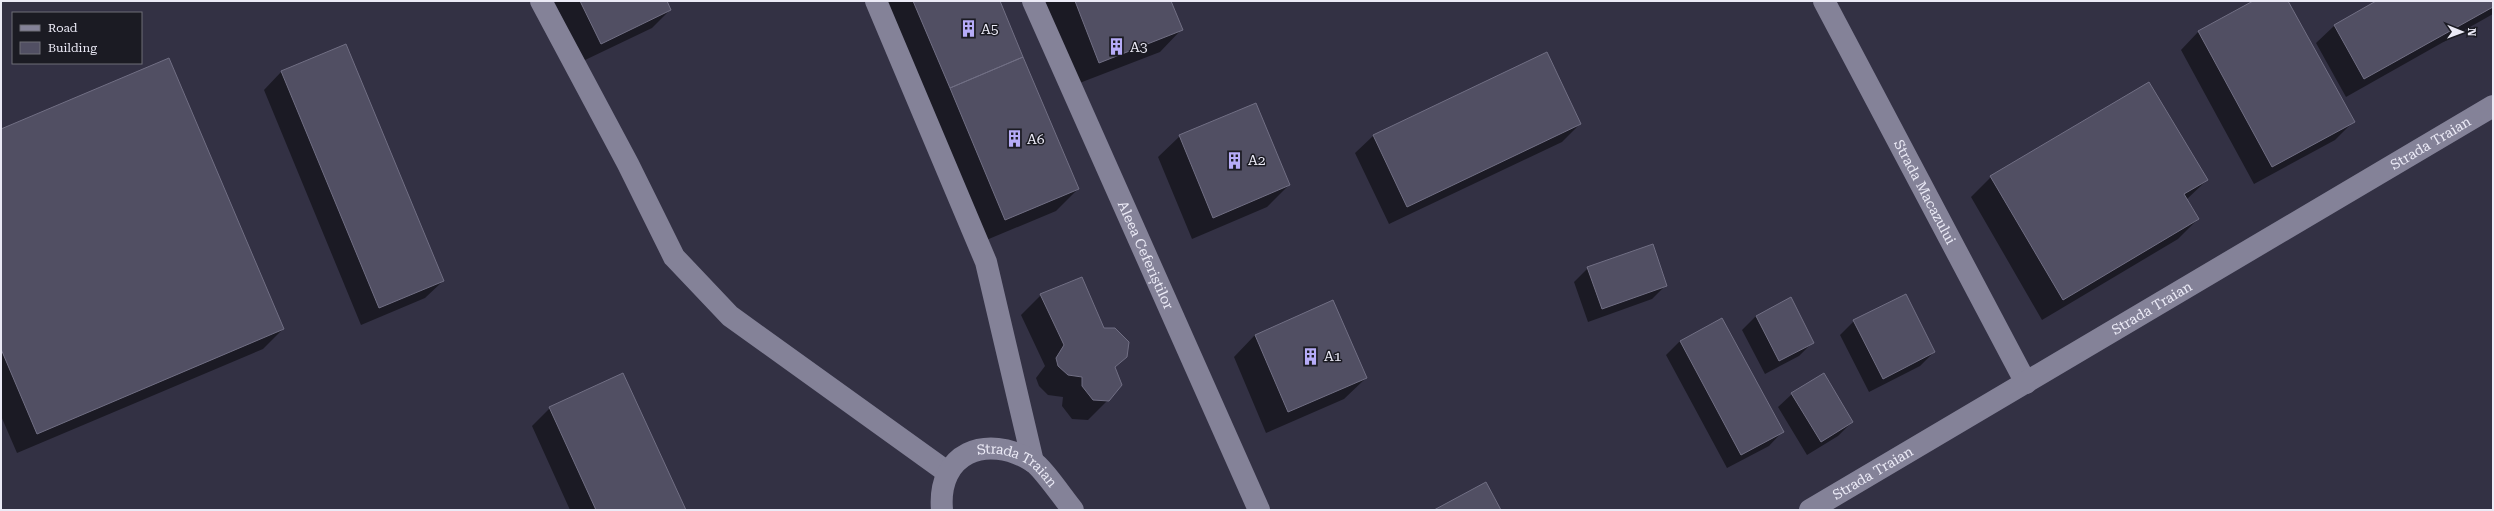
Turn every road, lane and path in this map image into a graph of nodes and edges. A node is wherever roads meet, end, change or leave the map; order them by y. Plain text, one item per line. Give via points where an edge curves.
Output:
1 (541, 1) edge
2 (876, 1) edge
3 (1033, 1) edge
4 (1824, 1) edge
5 (2493, 106) edge
6 (2026, 383) junction
7 (1033, 462) junction
8 (947, 472) junction
9 (942, 510) edge
10 (1073, 510) edge
11 (1259, 510) edge
12 (1810, 510) edge

1 - 8 street via 674,256 730,316
2 - 7 street via 986,262
3 - 11 street, Aleea Ceferiștilor
4 - 6 street, Strada Macazului
5 - 6 street, Strada Traian
6 - 12 street, Strada Traian
7 - 8 street, Strada Traian via 1009,451 985,448 963,456
7 - 10 street, Strada Traian
8 - 9 street via 942,484

